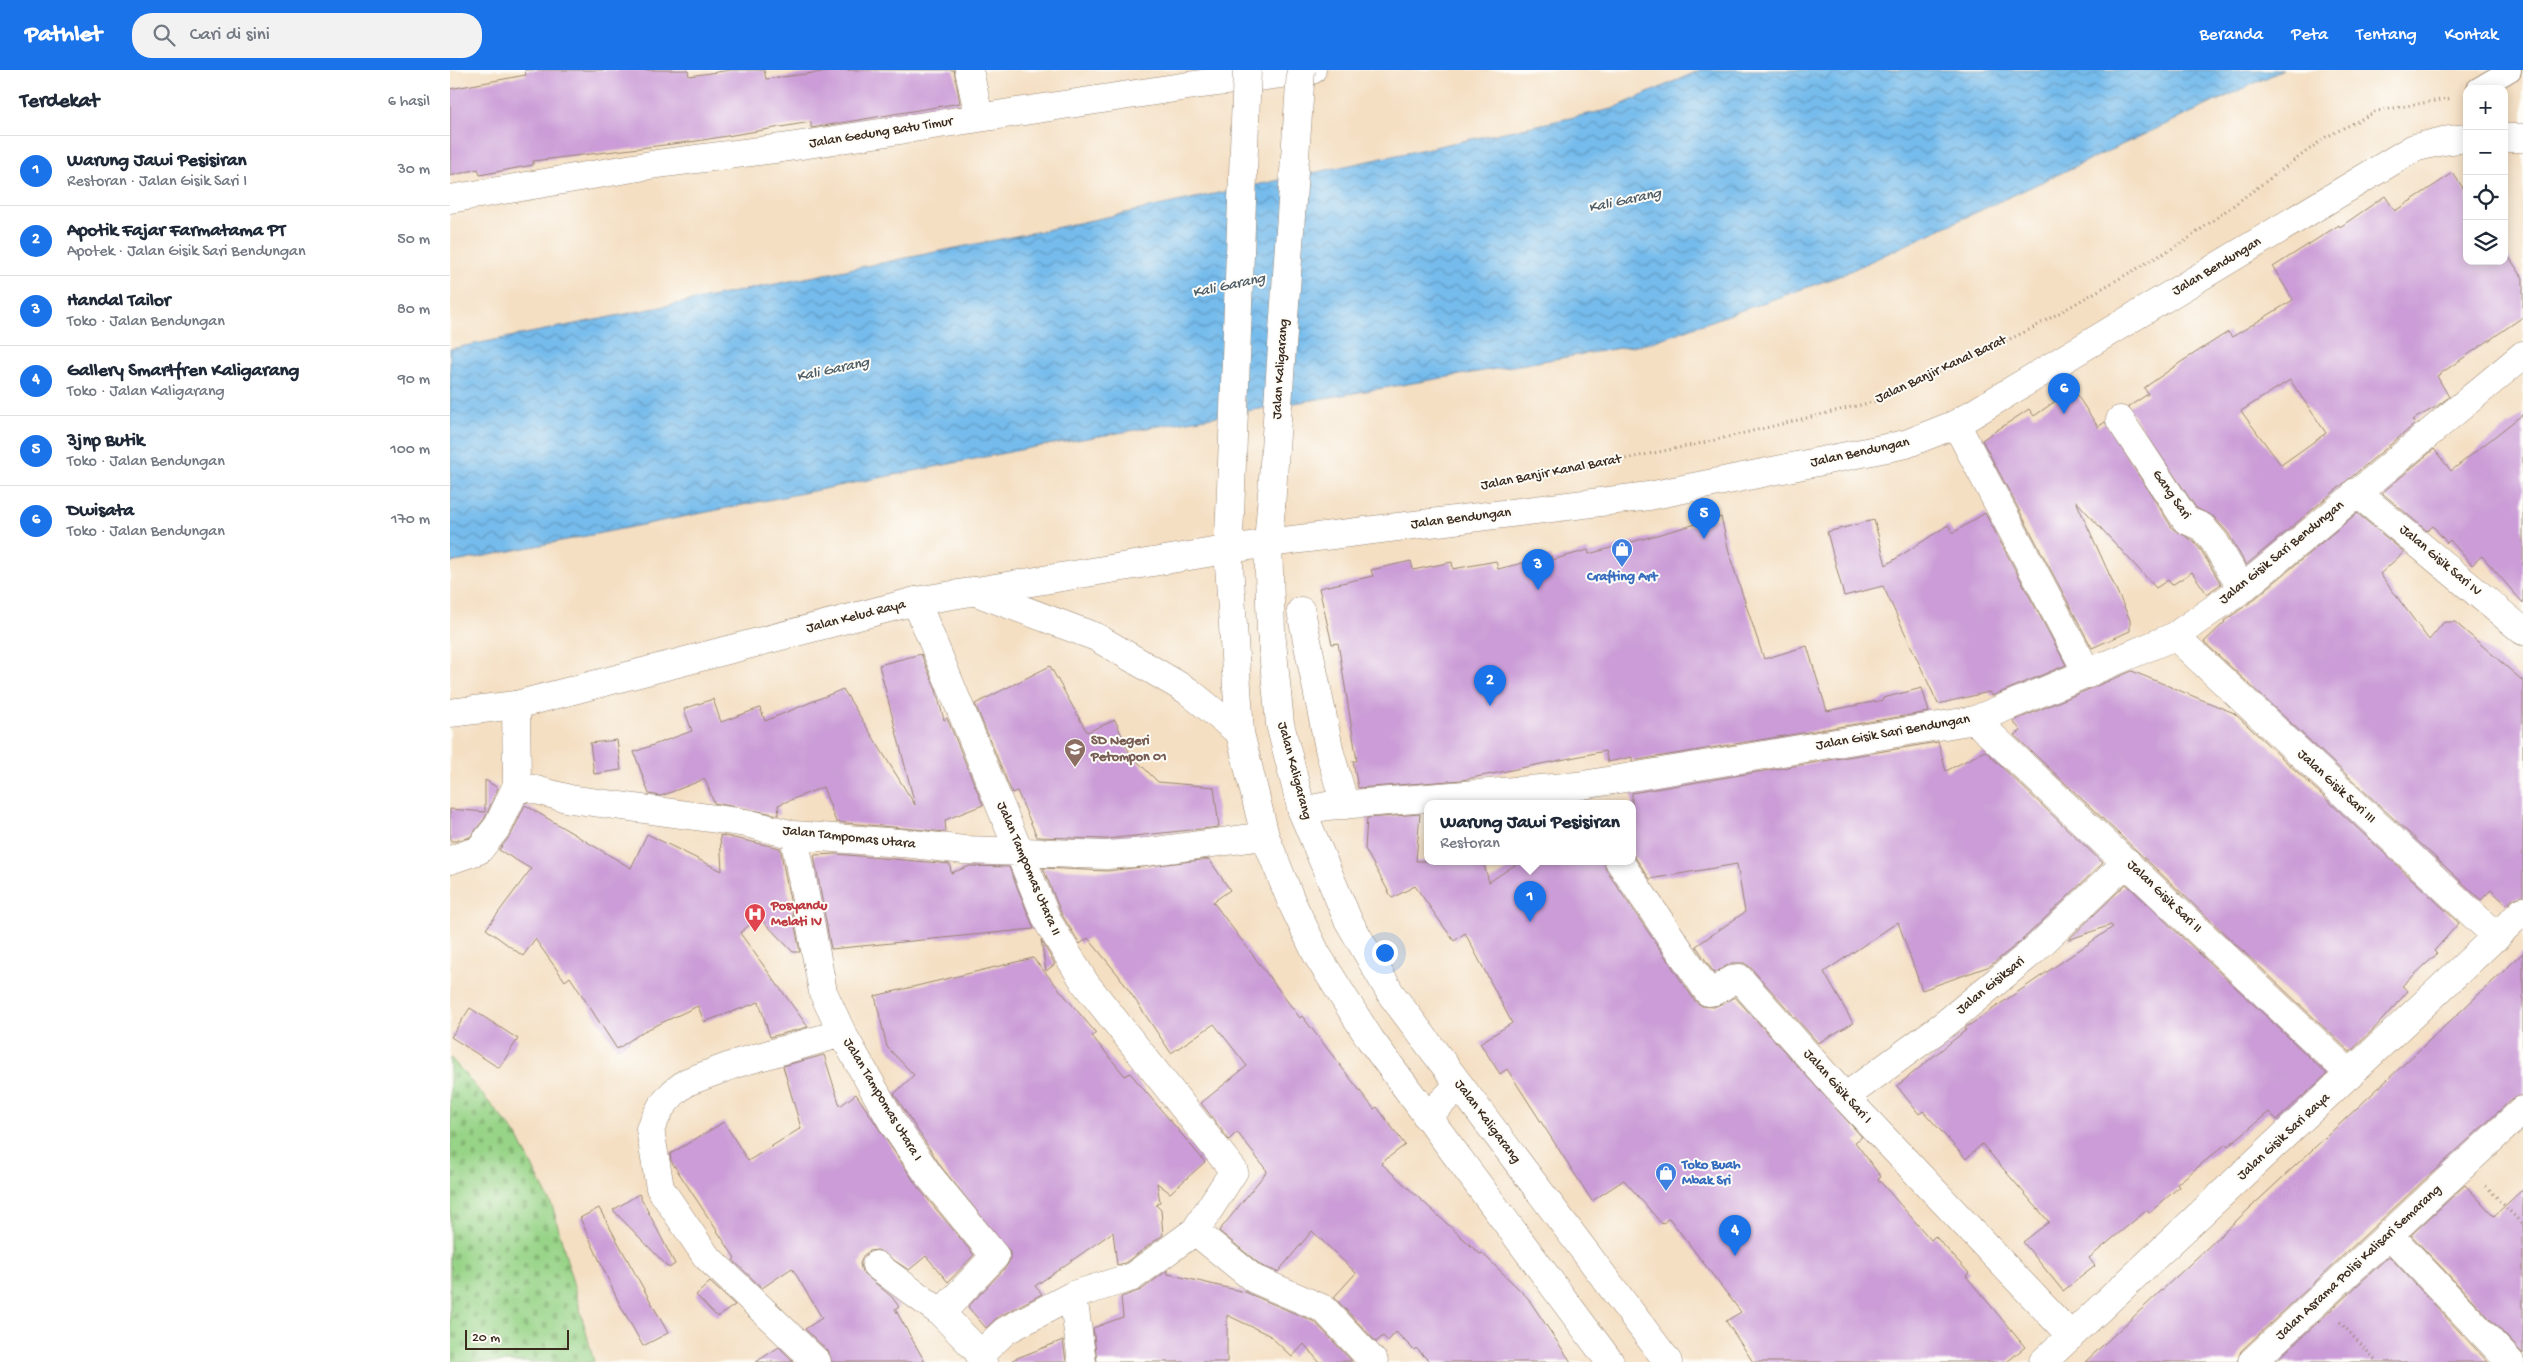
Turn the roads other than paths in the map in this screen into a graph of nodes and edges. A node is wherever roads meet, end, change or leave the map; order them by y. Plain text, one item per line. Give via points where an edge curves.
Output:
1 (969, 70) edge
2 (1247, 70) edge
3 (1301, 70) edge
4 (1312, 70) edge
5 (2510, 70) edge
6 (1201, 77) edge
7 (2483, 85) edge
8 (979, 118) junction
9 (2463, 138) edge
10 (2508, 138) edge
11 (2523, 138) edge
12 (450, 199) edge
13 (2523, 355) edge
14 (2120, 420) dead end
15 (1956, 424) junction
16 (2356, 492) junction
17 (1268, 543) junction
18 (1228, 549) junction
19 (2242, 589) junction
20 (973, 592) junction
21 (916, 601) junction
22 (1301, 611) dead end
23 (2523, 631) edge
24 (2174, 636) junction
25 (2088, 674) junction
26 (516, 704) junction
27 (450, 713) edge
28 (1975, 720) junction
29 (1240, 733) junction
30 (517, 785) junction
31 (1582, 794) edge
32 (1452, 800) edge
33 (1424, 801) edge
34 (1344, 805) junction
35 (1302, 811) junction
36 (794, 835) junction
37 (1265, 836) junction
38 (1021, 852) junction
39 (450, 860) edge
40 (2127, 862) junction
41 (1622, 865) edge
42 (2523, 911) edge
43 (2497, 937) junction
44 (842, 1033) junction
45 (2351, 1075) junction
46 (1459, 1085) junction
47 (1845, 1097) junction
48 (2523, 1110) edge
49 (1427, 1117) junction
50 (1196, 1231) junction
51 (2389, 1234) junction
52 (876, 1265) dead end
53 (1072, 1295) junction
54 (941, 1312) junction
55 (2071, 1336) junction
56 (980, 1356) edge
57 (817, 1362) edge
58 (1082, 1362) edge
59 (1374, 1362) edge
60 (1610, 1362) edge
61 (1668, 1362) edge
62 (2043, 1362) edge
63 (2252, 1362) edge
64 (2510, 1362) edge

1 - 8 main road
2 - 18 main road, bridge
3 - 17 main road, Jalan Kaligarang, bridge
4 - 6 main road, Jalan Gedung Batu Timur
5 - 7 street
6 - 8 main road, Jalan Gedung Batu Timur
8 - 12 main road, Jalan Gedung Batu Timur via 657,164
9 - 15 main road, Jalan Bendungan via 2414,148
10 - 11 main road
13 - 16 main road, Jalan Gisik Sari Bendungan
14 - 19 main road, Gang Sari via 2186,520 2202,527 2214,541
15 - 17 main road, Jalan Bendungan via 1906,444 1650,496
15 - 25 main road
16 - 19 main road, Jalan Gisik Sari Bendungan
16 - 23 main road, Jalan Gisik Sari IV
17 - 18 main road, Jalan Kelud Raya
17 - 35 main road, Jalan Kaligarang via 1271,631 1280,724
18 - 20 main road, Jalan Kelud Raya
18 - 29 main road
19 - 24 main road, Jalan Gisik Sari Bendungan
20 - 21 main road, Jalan Kelud Raya
20 - 29 main road via 1096,637 1188,691
21 - 26 main road, Jalan Kelud Raya
21 - 38 main road, Jalan Tampomas Utara II
22 - 34 main road
24 - 25 main road, Jalan Gisik Sari Bendungan
24 - 43 main road, Jalan Gisik Sari III
25 - 28 main road, Jalan Gisik Sari Bendungan
26 - 27 main road, Jalan Kelud Raya
26 - 30 main road
28 - 31 main road, Jalan Gisik Sari Bendungan
28 - 40 main road, Jalan Gisik Sari II
29 - 37 main road
30 - 36 main road, Jalan Tampomas Utara via 570,799 746,823
30 - 39 main road via 498,826 479,850
31 - 32 main road, Jalan Gisik Sari Bendungan
33 - 34 main road, Jalan Gisik Sari Bendungan
34 - 35 main road, Jalan Gisik Sari Bendungan
35 - 46 main road, Jalan Kaligarang via 1348,920 1391,994
36 - 38 main road, Jalan Tampomas Utara
36 - 44 main road, Jalan Tampomas Utara I via 822,992
37 - 38 main road, Jalan Tampomas Utara via 1106,855
37 - 49 main road via 1317,955 1370,1039
38 - 50 main road, Jalan Tampomas Utara II via 1048,922 1085,982 1234,1171
40 - 45 main road, Jalan Gisik Sari II
40 - 47 main road, Jalan Gisiksari via 2032,952 1944,1024
41 - 47 main road, Jalan Gisik Sari I via 1708,992 1715,992 1734,978 1739,978
42 - 43 main road, Jalan Gisik Sari Raya
43 - 45 main road, Jalan Gisik Sari Raya
44 - 54 main road, Jalan Tampomas Utara I via 894,1125 930,1177 995,1256
44 - 57 main road via 738,1063 687,1082 661,1107 650,1129 660,1188 706,1256
45 - 55 main road, Jalan Gisik Sari Raya
46 - 49 main road
46 - 61 main road, Jalan Kaligarang
47 - 55 main road, Jalan Gisik Sari I
48 - 51 main road, Jalan Asrama Polisi Kalisari Semarang
49 - 60 main road
50 - 53 main road via 1132,1277
50 - 59 main road via 1254,1280 1324,1309
51 - 63 main road, Jalan Asrama Polisi Kalisari Semarang
51 - 64 main road
52 - 54 main road
53 - 56 main road via 1005,1331
53 - 58 main road
54 - 56 main road
55 - 62 main road, Jalan Gisik Sari Raya

